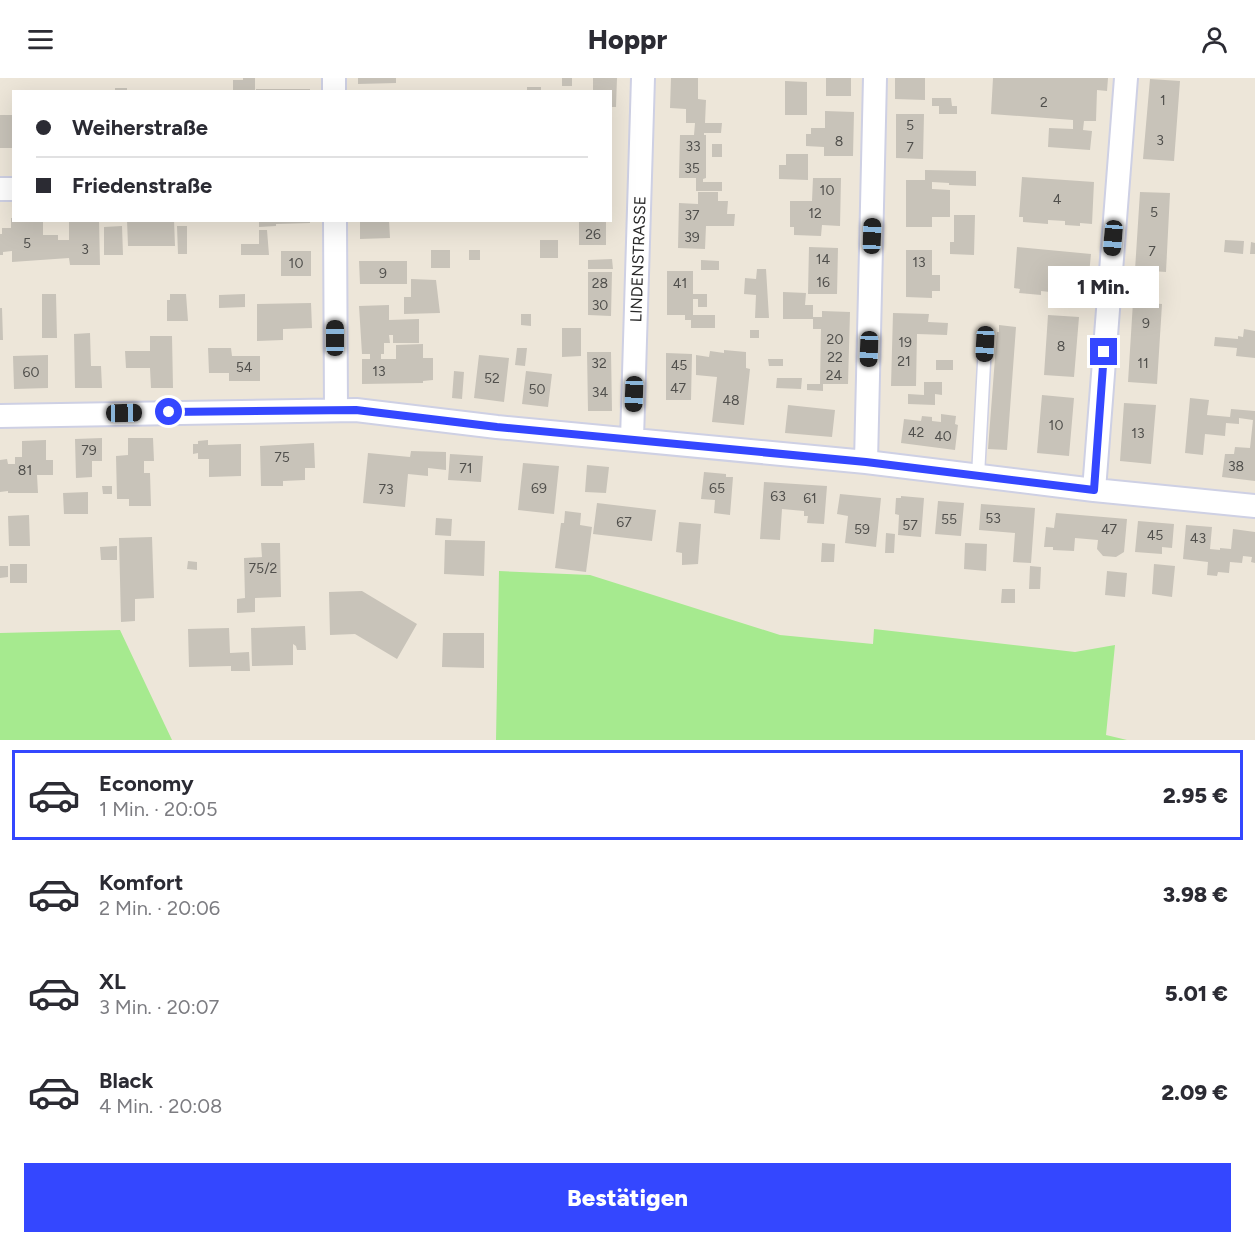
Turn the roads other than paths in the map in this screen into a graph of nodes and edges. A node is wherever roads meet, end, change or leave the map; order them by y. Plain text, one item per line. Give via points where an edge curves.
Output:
1 (643, 78) edge
2 (875, 78) edge
3 (1126, 78) edge
4 (335, 222) edge
5 (985, 344) dead end
6 (336, 409) junction
7 (0, 416) edge
8 (632, 439) junction
9 (866, 462) junction
10 (978, 476) junction
11 (1094, 490) junction
12 (1255, 506) edge

1 - 8 street, LINDENSTRASSE
2 - 9 street
3 - 11 street
4 - 6 street
5 - 10 lane
6 - 7 street
6 - 8 street
8 - 9 street
9 - 10 street
10 - 11 street
11 - 12 street

